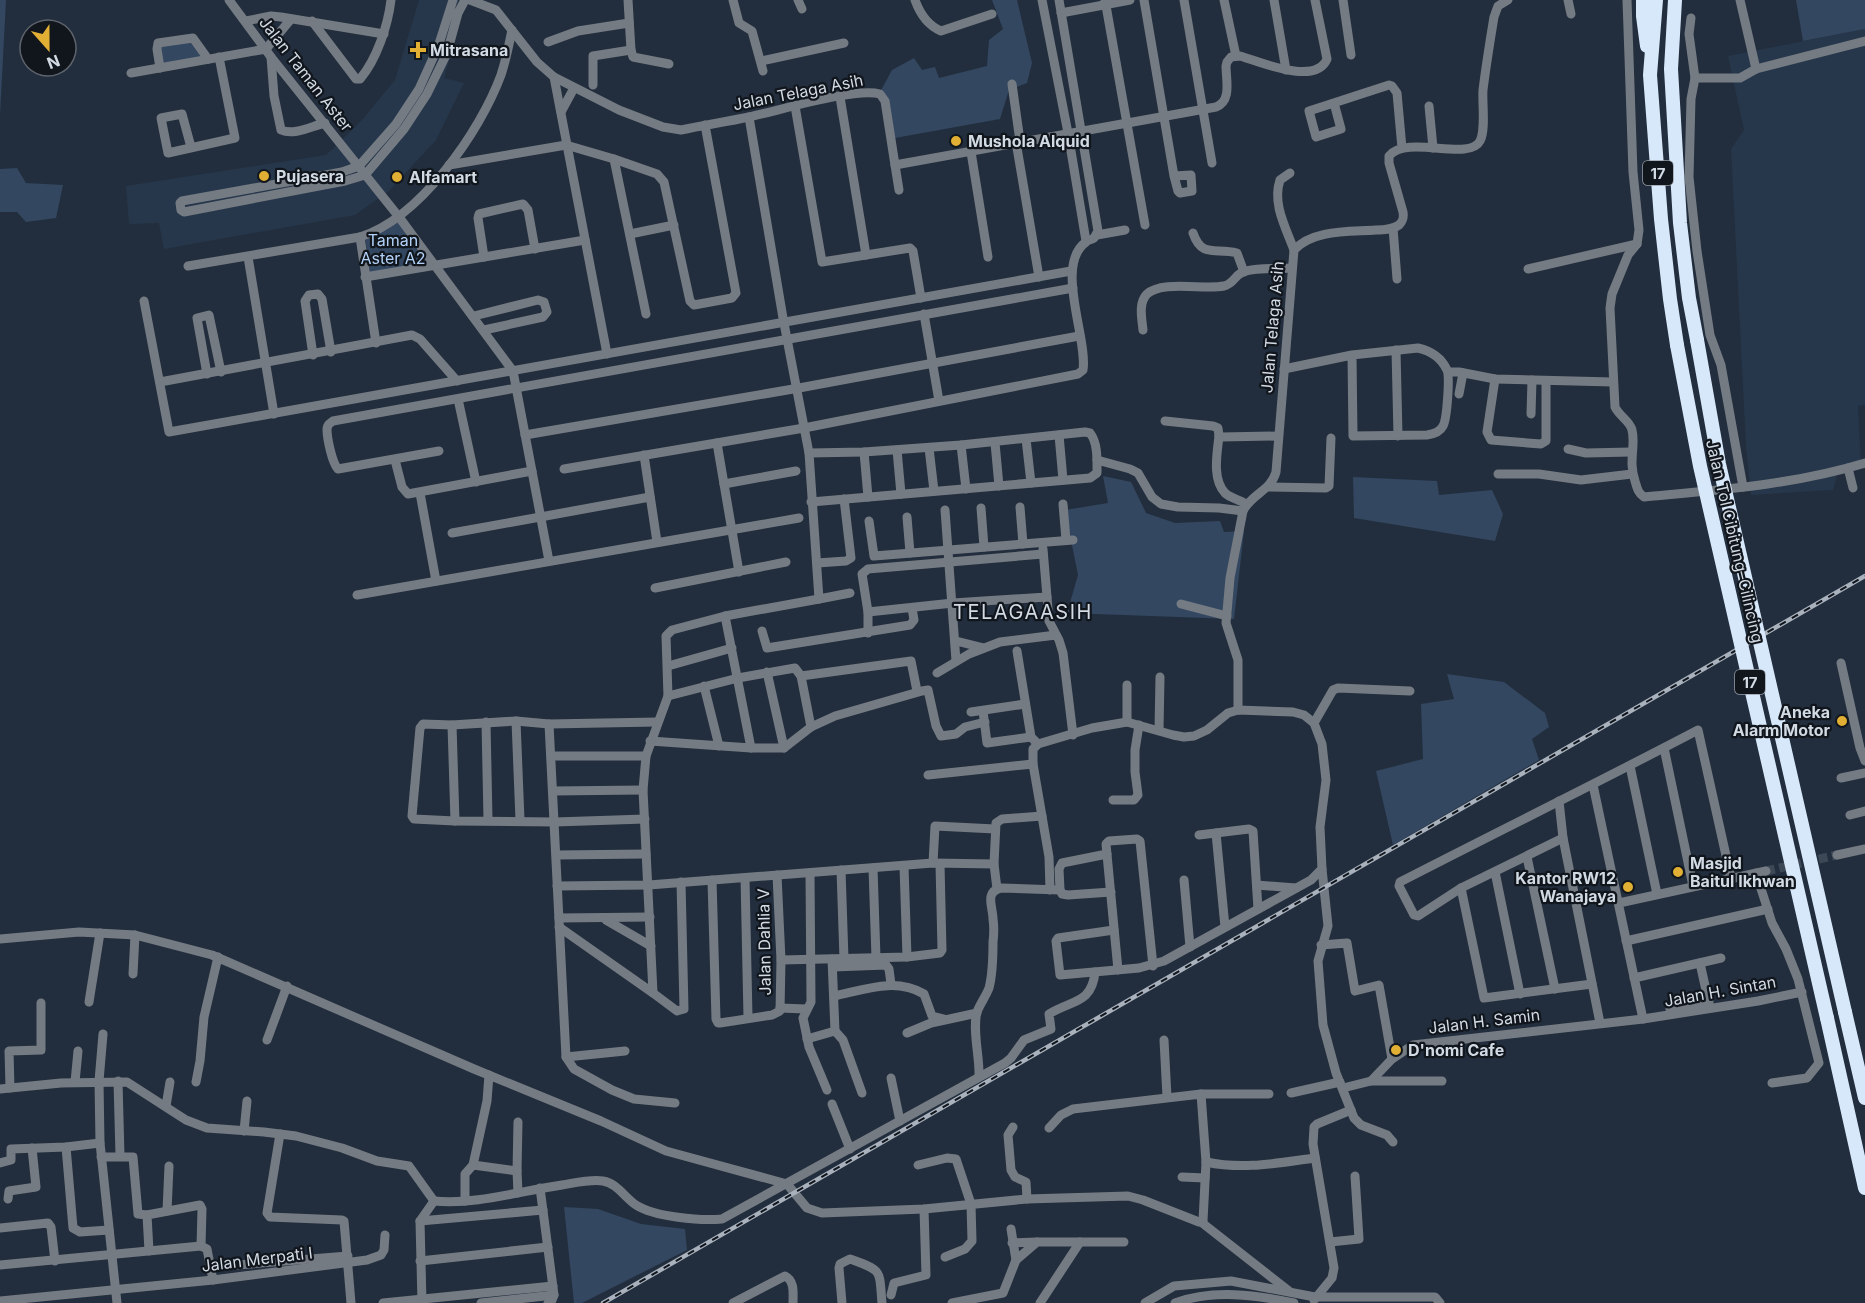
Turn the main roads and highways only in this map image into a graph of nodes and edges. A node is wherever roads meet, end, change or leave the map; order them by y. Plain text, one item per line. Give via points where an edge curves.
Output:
1 (1643, 0) edge
2 (1656, 0) edge
3 (1676, 0) edge
4 (1650, 75) junction
5 (1865, 1098) edge
6 (1865, 1188) edge

1 - 4 highway
2 - 4 highway, Jalan Tol Cibitung–Cilincing / 17
3 - 5 highway, Jalan Tol Cibitung–Cilincing / 17, bridge via 1671,69 1680,223 1689,298 1719,464
4 - 6 highway, Jalan Tol Cibitung–Cilincing / 17, bridge via 1670,299 1700,466

